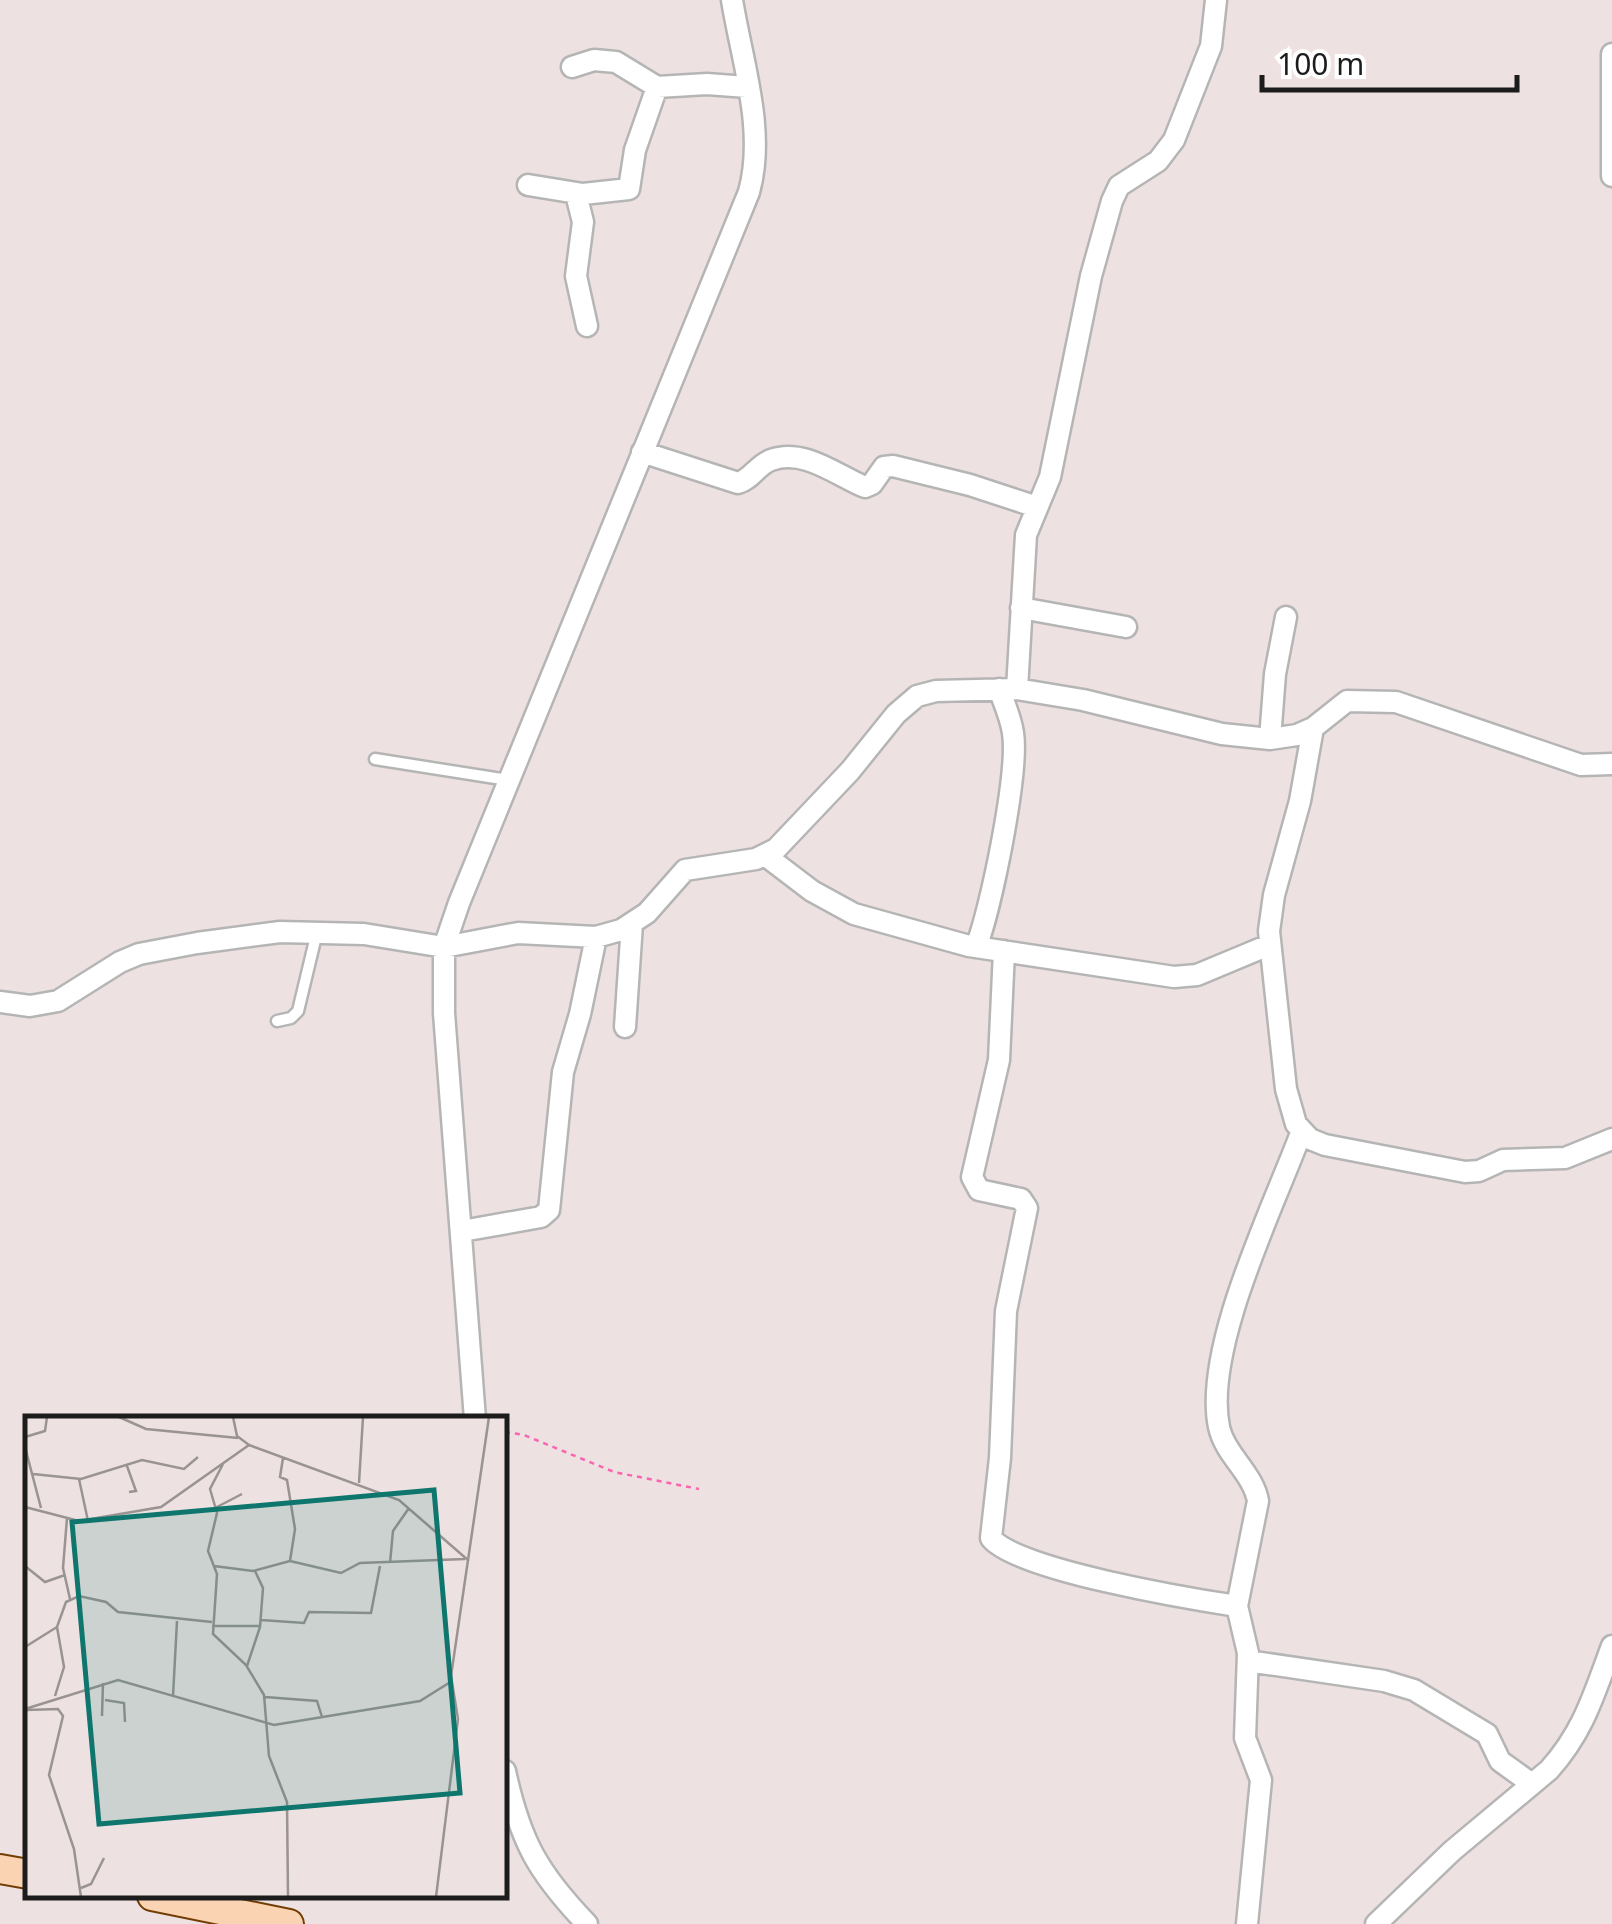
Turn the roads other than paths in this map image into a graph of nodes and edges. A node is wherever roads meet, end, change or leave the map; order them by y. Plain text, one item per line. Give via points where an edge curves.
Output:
1 (732, 0) edge
2 (1216, 0) edge
3 (1612, 54) edge
4 (572, 67) dead end
5 (1611, 80) edge
6 (657, 87) junction
7 (747, 87) junction
8 (1612, 176) edge
9 (528, 185) dead end
10 (576, 194) junction
11 (588, 326) dead end
12 (642, 452) junction
13 (1037, 507) junction
14 (1021, 608) junction
15 (1286, 617) dead end
16 (1126, 628) dead end
17 (1008, 689) junction
18 (1313, 728) junction
19 (1270, 739) junction
20 (375, 758) dead end
21 (1612, 764) edge
22 (509, 780) junction
23 (766, 856) junction
24 (632, 924) junction
25 (317, 931) junction
26 (596, 936) junction
27 (1270, 945) junction
28 (976, 946) junction
29 (444, 947) junction
30 (1004, 952) junction
31 (0, 1002) edge
32 (276, 1022) dead end
33 (625, 1026) dead end
34 (1302, 1133) junction
35 (1612, 1139) edge
36 (462, 1232) junction
37 (476, 1416) edge
38 (1237, 1606) junction
39 (1612, 1646) edge
40 (1248, 1661) junction
41 (508, 1782) edge
42 (1532, 1784) junction
43 (0, 1869) edge
44 (25, 1873) edge
45 (167, 1899) edge
46 (288, 1924) edge
47 (587, 1924) edge
48 (1247, 1924) edge
49 (1376, 1924) edge

1 - 7 street
2 - 13 street via 1211,46 1174,140 1158,161 1116,191 1050,477
3 - 5 street
4 - 6 street via 616,62
5 - 8 street
6 - 7 street
6 - 10 street via 631,187
7 - 12 street via 755,153 749,192
9 - 10 street
10 - 11 street via 583,222 576,276
12 - 13 street via 738,483 768,461 786,457 808,460 865,487 893,466
12 - 22 street
13 - 14 street via 1026,534
14 - 16 street
14 - 17 street
15 - 19 street
17 - 19 street
17 - 23 street via 918,696
17 - 28 street via 1013,759
18 - 19 street
18 - 21 street via 1347,701 1396,702 1566,761
18 - 27 street via 1274,895
20 - 22 lane
22 - 29 street
23 - 24 street via 685,870
23 - 28 street via 834,906
24 - 26 street
24 - 33 street
25 - 29 street
25 - 31 street via 152,951 120,962 58,1001
25 - 32 lane via 298,1011
26 - 29 street via 518,933
26 - 36 street via 562,1072 549,1210
27 - 30 street via 1187,976
27 - 34 street via 1286,1089
28 - 30 street
29 - 36 street
30 - 38 street via 998,1060 972,1177 979,1190 1021,1199 1027,1208 1003,1338 991,1538 1001,1548 1062,1569
34 - 35 street via 1325,1146 1470,1172 1503,1160 1564,1158
34 - 38 street via 1230,1323 1219,1383 1224,1441 1258,1500
36 - 37 street
38 - 40 street
39 - 42 street via 1575,1739
40 - 42 street via 1414,1690 1483,1732 1500,1761
40 - 48 street via 1244,1729 1262,1788
41 - 47 street via 545,1878
42 - 49 street
43 - 44 street
45 - 46 street

